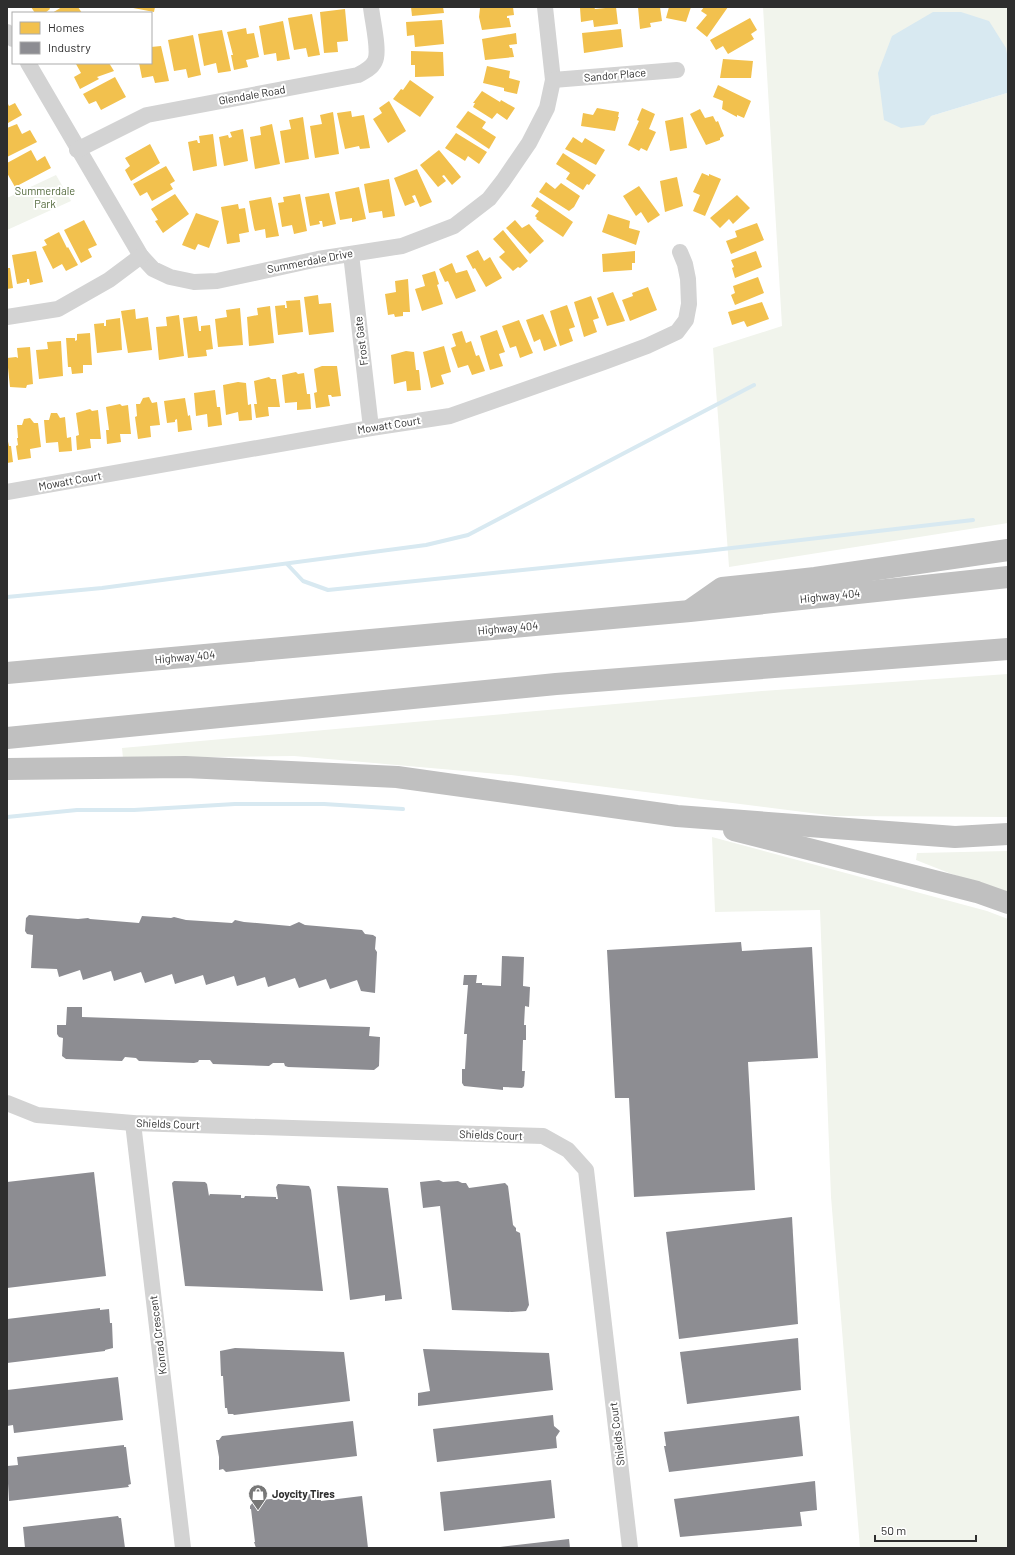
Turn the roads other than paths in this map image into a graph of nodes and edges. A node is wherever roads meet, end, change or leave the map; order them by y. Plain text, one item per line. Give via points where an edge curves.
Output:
1 (371, 7) edge
2 (545, 7) edge
3 (29, 64) edge
4 (677, 70) dead end
5 (553, 80) junction
6 (77, 150) junction
7 (680, 252) dead end
8 (351, 254) junction
9 (141, 256) junction
10 (7, 317) edge
11 (371, 428) junction
12 (7, 492) edge
13 (1008, 538) edge
14 (1008, 550) edge
15 (942, 560) junction
16 (1008, 577) edge
17 (690, 611) junction
18 (1008, 649) edge
19 (7, 673) edge
20 (7, 738) edge
21 (7, 769) edge
22 (677, 816) junction
23 (1008, 834) edge
24 (1008, 903) edge
25 (7, 1103) edge
26 (133, 1123) junction
27 (182, 1548) edge
28 (630, 1548) edge

1 - 6 street, Glendale Road via 376,61 358,76 147,115
2 - 5 street, Summerdale Drive
3 - 6 street, Summerdale Drive via 66,126
4 - 5 street, Sandor Place
5 - 8 street, Summerdale Drive via 547,108 529,143 489,199 454,226 402,246
6 - 9 street, Summerdale Drive
7 - 11 street, Mowatt Court via 688,279 689,304 686,320 677,332 604,362 450,416
8 - 9 street, Summerdale Drive via 217,281 194,282 170,277 153,269
8 - 11 street, Frost Gate
9 - 10 street via 109,280 58,309
11 - 12 street, Mowatt Court
13 - 15 highway via 974,546
14 - 15 highway
15 - 17 highway via 722,588
16 - 17 highway, Highway 404
17 - 19 highway, Highway 404
18 - 20 highway via 564,683
21 - 22 highway via 185,767 397,777
22 - 23 highway via 955,837
22 - 24 highway via 977,892
25 - 26 street, Shields Court via 37,1115
26 - 27 street, Konrad Crescent
26 - 28 street, Shields Court via 542,1136 568,1150 586,1170

